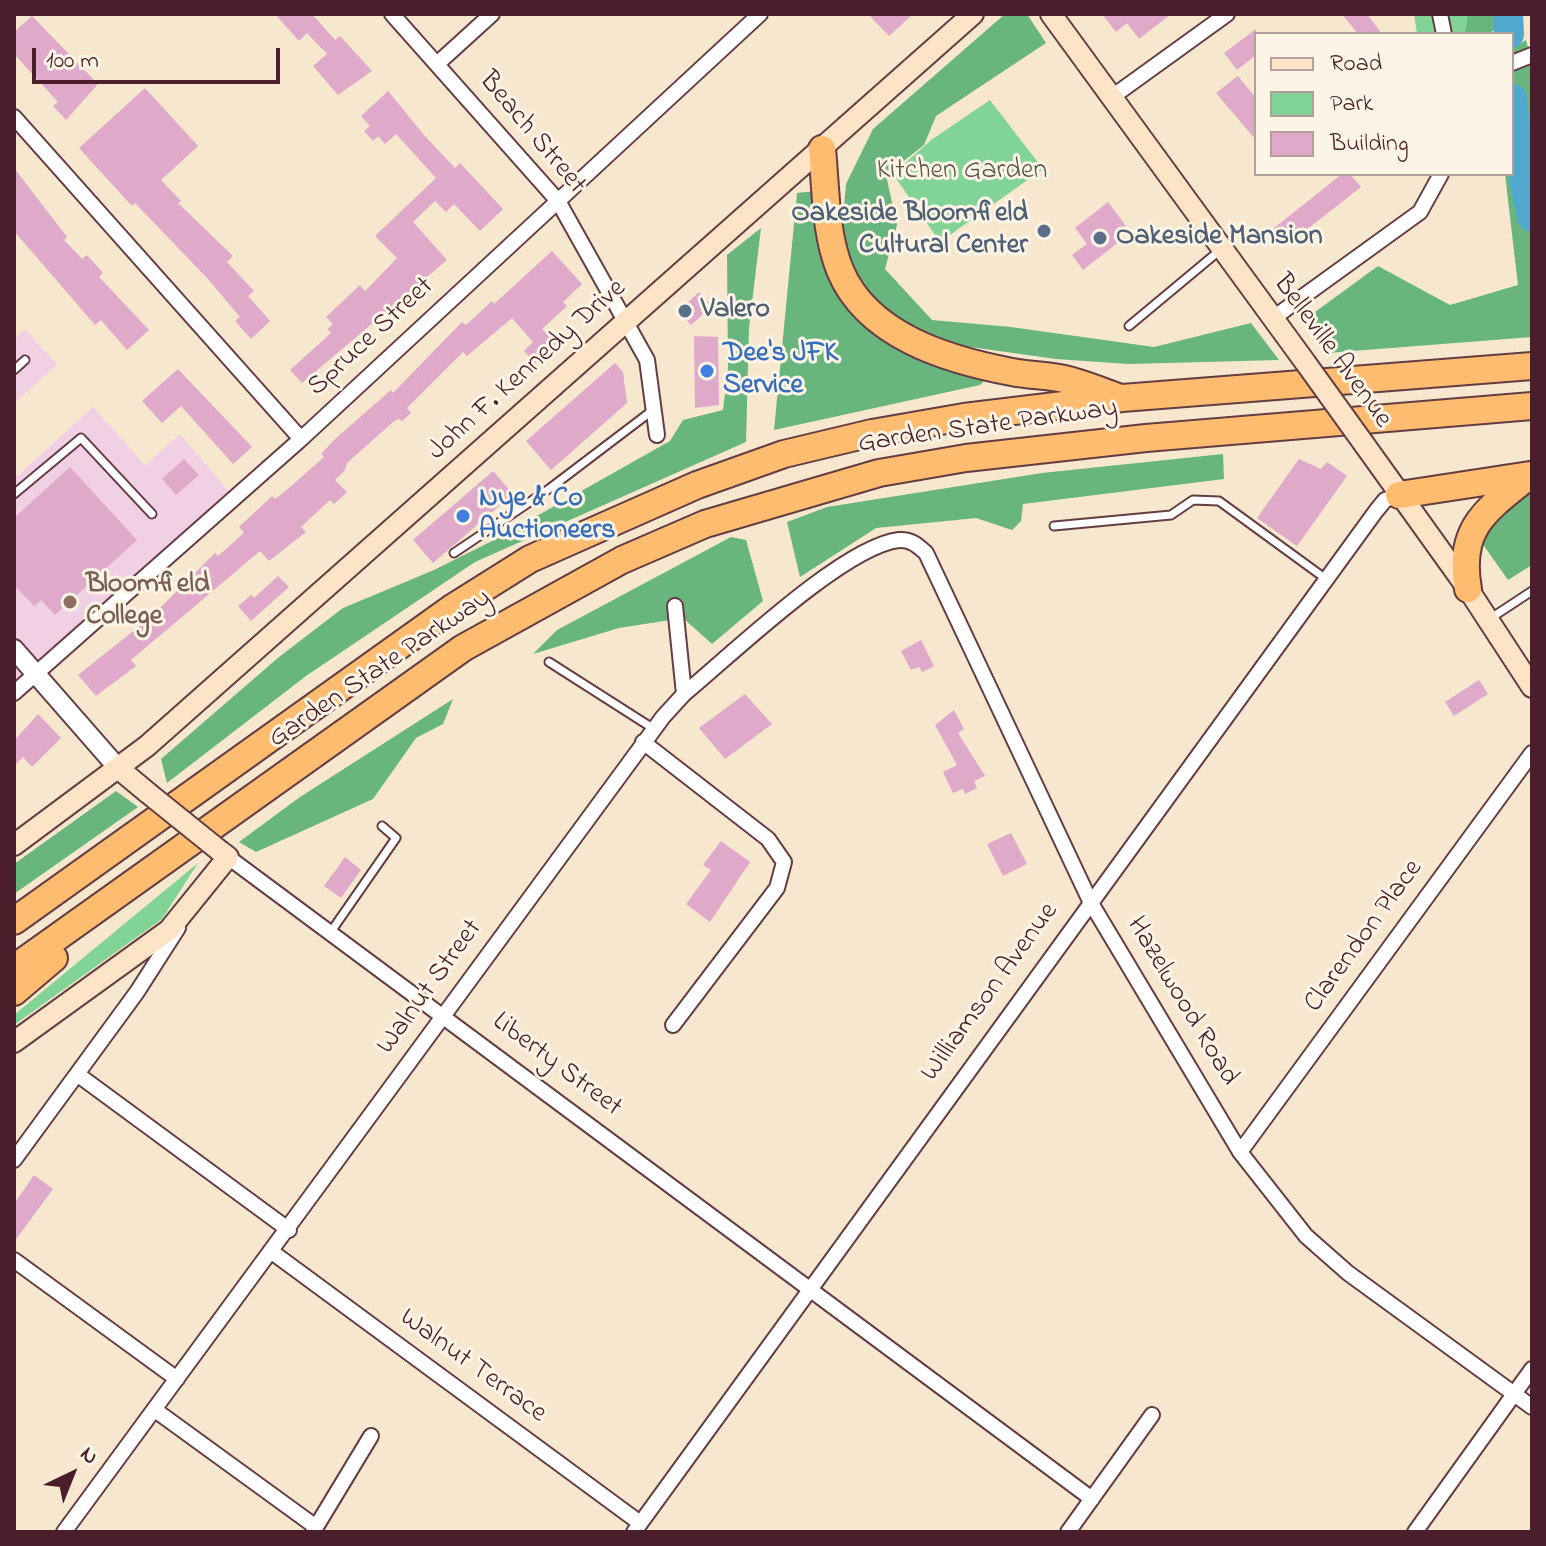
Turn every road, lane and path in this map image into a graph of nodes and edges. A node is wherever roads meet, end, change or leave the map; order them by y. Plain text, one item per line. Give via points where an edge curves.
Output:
1 (392, 14) edge
2 (492, 14) edge
3 (760, 14) edge
4 (973, 14) edge
5 (1051, 14) edge
6 (1227, 14) edge
7 (437, 64) junction
8 (1112, 97) junction
9 (14, 117) edge
10 (822, 149) junction
11 (1440, 176) edge
12 (558, 201) junction
13 (1222, 249) junction
14 (1272, 319) junction
15 (626, 322) junction
16 (1129, 326) dead end
17 (25, 360) dead end
18 (1532, 366) edge
19 (14, 370) edge
20 (1122, 398) junction
21 (1532, 406) edge
22 (655, 409) junction
23 (657, 435) dead end
24 (301, 439) junction
25 (1531, 475) edge
26 (14, 494) edge
27 (1399, 495) junction
28 (152, 514) dead end
29 (1054, 526) dead end
30 (900, 540) joint
31 (454, 553) dead end
32 (1326, 579) junction
33 (1468, 589) junction
34 (1532, 591) edge
35 (675, 606) dead end
36 (1489, 619) junction
37 (14, 649) edge
38 (549, 662) dead end
39 (35, 674) junction
40 (1532, 687) edge
41 (14, 693) edge
42 (684, 694) junction
43 (654, 729) junction
44 (643, 742) junction
45 (1532, 753) edge
46 (118, 768) junction
47 (185, 797) junction
48 (382, 826) dead end
49 (14, 845) edge
50 (217, 847) junction
51 (1091, 903) junction
52 (191, 907) junction
53 (14, 908) edge
54 (14, 921) edge
55 (330, 933) junction
56 (14, 968) edge
57 (14, 992) edge
58 (442, 1016) junction
59 (673, 1025) dead end
60 (14, 1042) edge
61 (77, 1074) junction
62 (1240, 1152) junction
63 (14, 1160) edge
64 (289, 1230) junction
65 (272, 1252) junction
66 (14, 1260) edge
67 (809, 1288) junction
68 (1532, 1369) edge
69 (177, 1379) junction
70 (1514, 1394) junction
71 (1532, 1407) edge
72 (155, 1410) junction
73 (1152, 1415) dead end
74 (371, 1436) dead end
75 (1092, 1499) junction
76 (637, 1527) edge
77 (314, 1529) edge
78 (64, 1532) edge
79 (1068, 1532) edge
80 (1415, 1532) edge

1 - 7 street, Beach Street
2 - 7 street
3 - 12 street, Spruce Street
4 - 10 main road, John F. Kennedy Drive
5 - 8 main road, Belleville Avenue
6 - 8 street
7 - 12 street, Beach Street
8 - 13 main road, Belleville Avenue
9 - 24 street
10 - 15 main road, John F. Kennedy Drive
10 - 20 highway via 830,236 840,270 855,297 877,319 904,338 947,355 1070,380
11 - 14 street via 1420,212
12 - 15 street, Beach Street
12 - 24 street, Spruce Street
13 - 14 main road, Belleville Avenue
13 - 16 lane
14 - 27 main road, Belleville Avenue, bridge
15 - 22 street, Beach Street via 647,360
15 - 46 main road, John F. Kennedy Drive
17 - 19 lane
18 - 20 highway, Garden State Parkway
20 - 47 highway, Garden State Parkway via 872,433 784,454 612,519 530,559 452,608
21 - 50 highway, Garden State Parkway via 966,458 879,473 789,497 622,560 463,648
22 - 23 street, Beach Street
22 - 31 lane
24 - 39 street, Spruce Street
25 - 27 highway
25 - 33 highway via 1488,508 1475,526 1465,547
26 - 28 lane via 81,438
27 - 32 street, Williamson Avenue via 1385,500
27 - 33 main road, Belleville Avenue
29 - 32 lane via 1171,515 1193,500 1219,501
30 - 42 street, Walnut Street via 831,571
30 - 51 street, Hazelwood Road via 915,542 926,553
32 - 51 street, Williamson Avenue
33 - 36 main road, Belleville Avenue
34 - 36 lane
35 - 42 street
36 - 40 main road, Belleville Avenue
37 - 39 street, Liberty Street
38 - 43 lane
39 - 41 street, Spruce Street
39 - 46 street, Liberty Street
42 - 43 street, Walnut Street
43 - 44 street, Walnut Street
44 - 58 street, Walnut Street
44 - 59 street via 768,839 784,862 777,888
45 - 62 street, Clarendon Place
46 - 49 main road, John F. Kennedy Drive
46 - 50 main road, Liberty Street, bridge
47 - 53 highway
47 - 54 highway, Garden State Parkway
48 - 55 lane via 396,838
50 - 52 main road
50 - 55 street, Liberty Street
50 - 56 highway, Garden State Parkway
50 - 57 highway
51 - 62 street, Hazelwood Road
51 - 67 street, Williamson Avenue
52 - 60 main road via 146,950
52 - 61 street
55 - 58 street, Liberty Street
58 - 64 street, Walnut Street
58 - 67 street, Liberty Street
61 - 63 street
61 - 64 street
62 - 70 street, Hazelwood Road via 1316,1246
64 - 65 street, Walnut Street
65 - 69 street, Walnut Street
65 - 76 street, Walnut Terrace
66 - 69 street
67 - 75 street, Liberty Street
67 - 76 street, Williamson Avenue
68 - 70 street
69 - 72 street, Walnut Street
70 - 71 street, Hazelwood Road
70 - 80 street
72 - 77 street
72 - 78 street, Walnut Street
73 - 75 street
74 - 77 street
75 - 79 street

